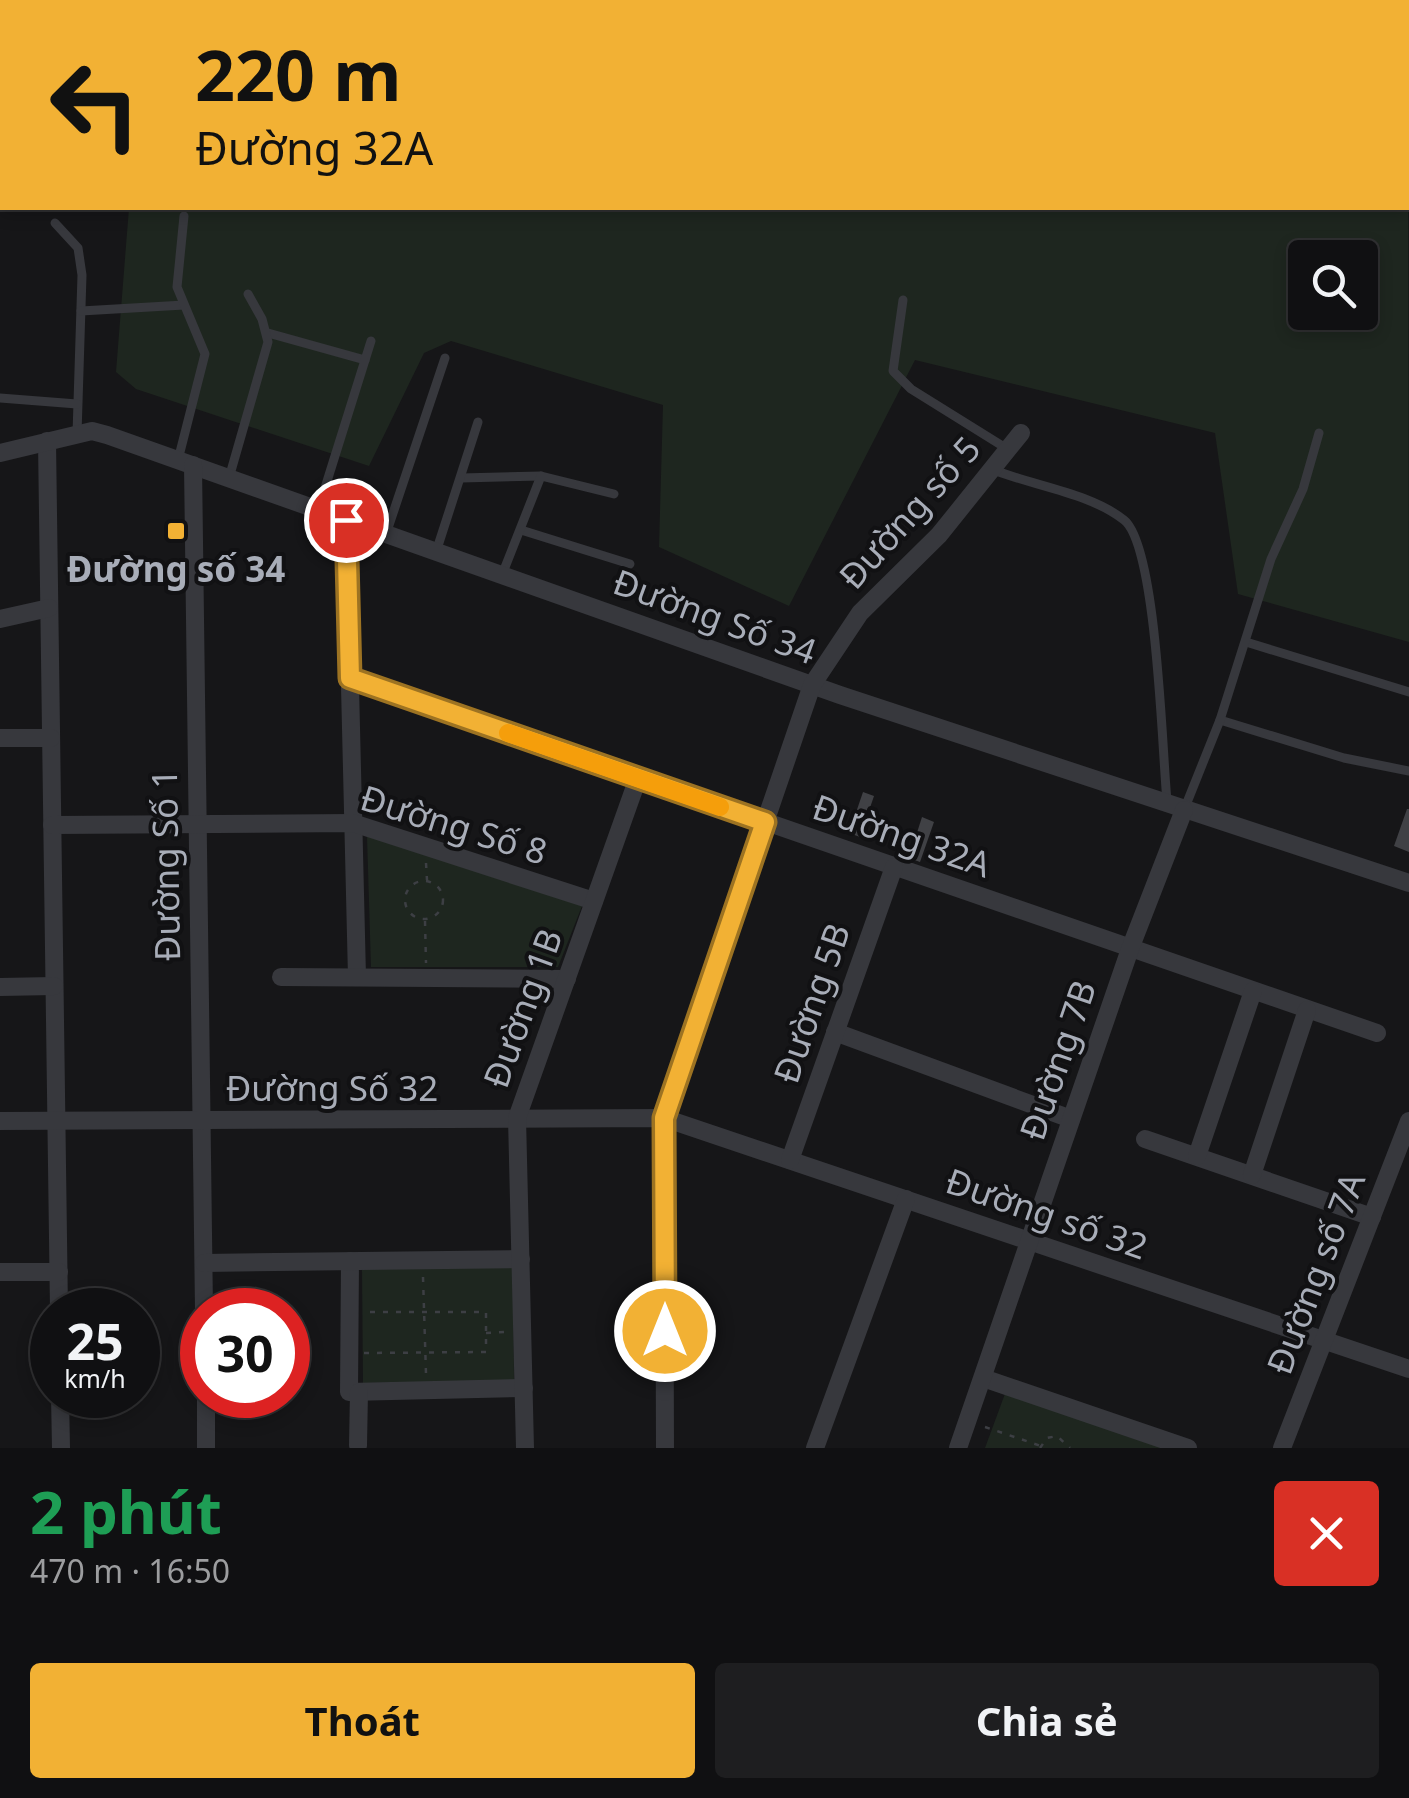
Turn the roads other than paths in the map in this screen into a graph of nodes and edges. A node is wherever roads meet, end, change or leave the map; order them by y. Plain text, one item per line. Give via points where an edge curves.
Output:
1 (184, 216) dead end
2 (55, 223) dead end
3 (248, 294) dead end
4 (903, 300) dead end
5 (184, 306) junction
6 (81, 311) junction
7 (268, 334) junction
8 (370, 340) dead end
9 (445, 358) dead end
10 (364, 360) junction
11 (0, 398) edge
12 (77, 404) junction
13 (478, 422) dead end
14 (1318, 433) dead end
15 (77, 434) junction
16 (1021, 434) dead end
17 (46, 442) junction
18 (1009, 450) junction
19 (0, 454) edge
20 (186, 463) junction
21 (994, 470) junction
22 (541, 476) junction
23 (228, 478) junction
24 (462, 478) junction
25 (614, 494) dead end
26 (318, 510) junction
27 (346, 520) junction
28 (522, 530) junction
29 (386, 534) junction
30 (436, 552) junction
31 (630, 564) dead end
32 (502, 575) junction
33 (49, 608) junction
34 (0, 619) edge
35 (1246, 642) junction
36 (350, 678) junction
37 (812, 685) junction
38 (1409, 692) edge
39 (1220, 720) junction
40 (0, 738) edge
41 (51, 738) junction
42 (1409, 771) edge
43 (638, 778) junction
44 (1176, 807) junction
45 (765, 822) junction
46 (196, 823) junction
47 (353, 823) junction
48 (52, 825) junction
49 (894, 867) junction
50 (1409, 883) edge
51 (594, 901) junction
52 (1130, 949) junction
53 (281, 976) dead end
54 (357, 977) junction
55 (567, 979) junction
56 (54, 986) junction
57 (0, 987) edge
58 (1252, 991) junction
59 (1306, 1010) junction
60 (835, 1032) junction
61 (1377, 1034) dead end
62 (518, 1118) junction
63 (664, 1118) junction
64 (1071, 1119) junction
65 (202, 1120) junction
66 (0, 1121) edge
67 (56, 1121) junction
68 (1409, 1121) edge
69 (1145, 1139) dead end
70 (1196, 1156) junction
71 (790, 1160) junction
72 (1252, 1175) junction
73 (906, 1199) junction
74 (1372, 1217) junction
75 (1029, 1241) junction
76 (521, 1259) junction
77 (350, 1261) junction
78 (204, 1263) junction
79 (0, 1272) edge
80 (59, 1272) junction
81 (59, 1288) edge
82 (204, 1288) edge
83 (1324, 1340) junction
84 (1409, 1369) edge
85 (984, 1378) junction
86 (524, 1388) junction
87 (359, 1392) junction
88 (60, 1418) edge
89 (206, 1418) edge
90 (358, 1446) dead end
91 (61, 1448) edge
92 (206, 1448) edge
93 (525, 1448) edge
94 (665, 1448) edge
95 (815, 1448) edge
96 (958, 1448) edge
97 (1188, 1448) edge
98 (1282, 1448) edge

1 - 5 lane via 177,287
2 - 6 lane via 78,248
3 - 7 lane
4 - 18 lane via 893,370
5 - 6 lane
5 - 20 lane via 205,354
6 - 12 lane
7 - 10 lane
7 - 23 lane
8 - 10 lane
9 - 29 lane
10 - 26 lane
11 - 12 lane
12 - 15 lane
13 - 24 lane
14 - 35 lane
15 - 17 street, Đường Số 34
15 - 20 street, Đường Số 34 via 107,435
16 - 18 street, Đường số 5
17 - 19 street, Đường Số 34
17 - 33 street
18 - 21 street, Đường số 5
20 - 23 street, Đường Số 34
20 - 46 street, Đường Số 1
21 - 37 street, Đường số 5 via 860,613
21 - 44 lane via 1098,506 1126,522 1140,543
22 - 24 lane
22 - 25 lane
22 - 28 lane
23 - 26 street, Đường Số 34
24 - 30 lane
26 - 27 street, Đường Số 34
27 - 29 street, Đường Số 34
27 - 36 street
28 - 31 lane
28 - 32 lane
29 - 30 street, Đường Số 34
30 - 32 street, Đường Số 34
32 - 37 street, Đường Số 34
33 - 34 street
33 - 41 street
35 - 38 lane
35 - 39 lane
36 - 43 street, Đường 32A
36 - 47 street
37 - 44 street, Đường Số 34
37 - 45 street
39 - 42 lane
39 - 44 lane
40 - 41 street
41 - 48 street
43 - 45 street, Đường 32A
43 - 51 street, Đường 1B
44 - 50 street, Đường Số 34
44 - 52 street, Đường 7B
45 - 49 street, Đường 32A
45 - 63 street
46 - 47 street, Đường Số 8
46 - 48 street, Đường Số 8
46 - 65 street, Đường Số 1
47 - 51 street, Đường Số 8
47 - 54 street
48 - 56 street
49 - 52 street, Đường 32A
49 - 60 street, Đường 5B
51 - 55 street, Đường 1B
52 - 58 street, Đường 32A
52 - 64 street, Đường 7B
53 - 54 street
54 - 55 street
55 - 62 street, Đường 1B
56 - 57 street
56 - 67 street
58 - 59 street, Đường 32A
58 - 70 street
59 - 61 street, Đường 32A
59 - 72 street
60 - 64 street
60 - 71 street, Đường 5B
62 - 63 street, Đường Số 32
62 - 65 street, Đường Số 32
62 - 76 street, Đường 1B
63 - 71 street, Đường số 32
63 - 94 street
64 - 75 street, Đường 7B
65 - 67 street, Đường Số 32
65 - 78 street, Đường Số 1
66 - 67 street, Đường Số 32
67 - 80 street
68 - 74 street, Đường số 7A
69 - 70 street
70 - 72 street
71 - 73 street, Đường số 32
72 - 74 street
73 - 75 street, Đường số 32
73 - 95 street
74 - 83 street, Đường số 7A
75 - 83 street, Đường số 32
75 - 85 street, Đường 7B
76 - 77 street
76 - 86 street, Đường 1B
77 - 78 street
77 - 87 street via 349,1392
78 - 82 street, Đường Số 1
79 - 80 street
80 - 81 street
83 - 84 street, Đường số 32
83 - 98 street, Đường số 7A
85 - 96 street, Đường 7B
85 - 97 street
86 - 87 street
86 - 93 street, Đường 1B
87 - 90 street
88 - 91 street
89 - 92 street

